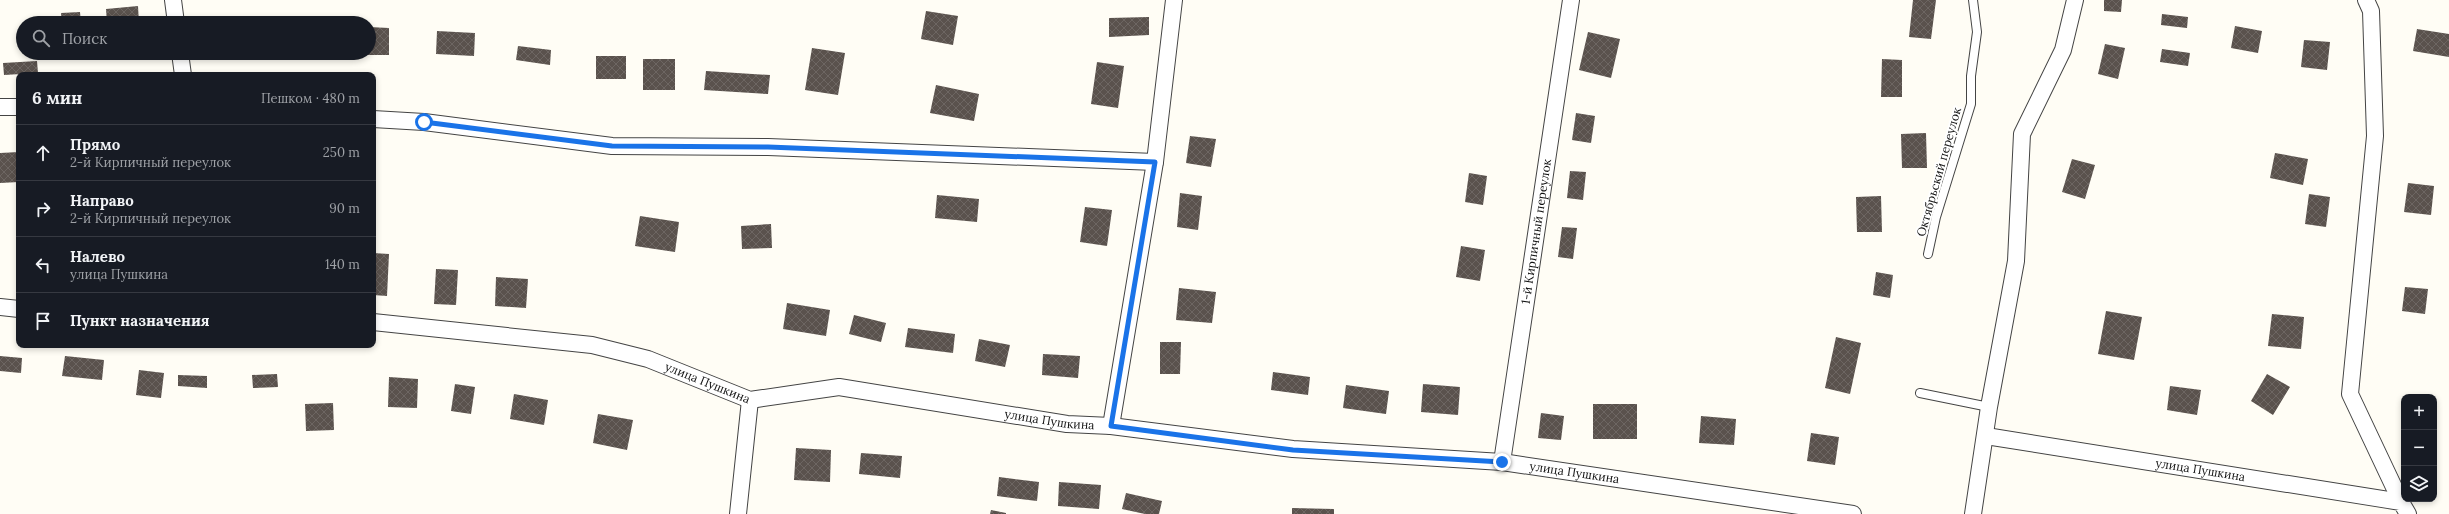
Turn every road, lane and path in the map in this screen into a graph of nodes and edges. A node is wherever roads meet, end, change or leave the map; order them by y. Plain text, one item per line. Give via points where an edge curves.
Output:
1 (173, 0) edge
2 (1174, 0) edge
3 (1571, 0) edge
4 (1973, 0) edge
5 (2075, 0) edge
6 (2366, 0) edge
7 (175, 16) edge
8 (181, 60) edge
9 (183, 72) edge
10 (0, 107) edge
11 (16, 108) edge
12 (376, 119) edge
13 (1155, 162) junction
14 (1928, 254) dead end
15 (0, 307) edge
16 (16, 309) edge
17 (376, 322) edge
18 (1920, 393) dead end
19 (750, 400) junction
20 (1988, 407) junction
21 (1111, 426) junction
22 (1986, 436) junction
23 (1502, 462) junction
24 (2404, 508) edge
25 (738, 514) edge
26 (1853, 514) edge
27 (1973, 514) edge

1 - 7 street
2 - 13 street
3 - 23 street, 1-й Кирпичный переулок
4 - 14 lane, Октябрьский переулок via 1977,32 1971,76 1971,104 1936,217
5 - 20 street via 2063,50 2022,134 2016,261
6 - 24 street via 2371,11 2375,136 2350,394
8 - 9 street
10 - 11 street
12 - 13 street via 424,122 612,146 776,147
13 - 21 street
15 - 16 street
17 - 19 street, улица Пушкина via 592,345 648,359
18 - 20 lane
19 - 21 street, улица Пушкина via 839,387 1067,424
19 - 25 street
20 - 22 street
21 - 23 street, улица Пушкина via 1293,450
22 - 24 street, улица Пушкина
22 - 27 street
23 - 26 street, улица Пушкина

